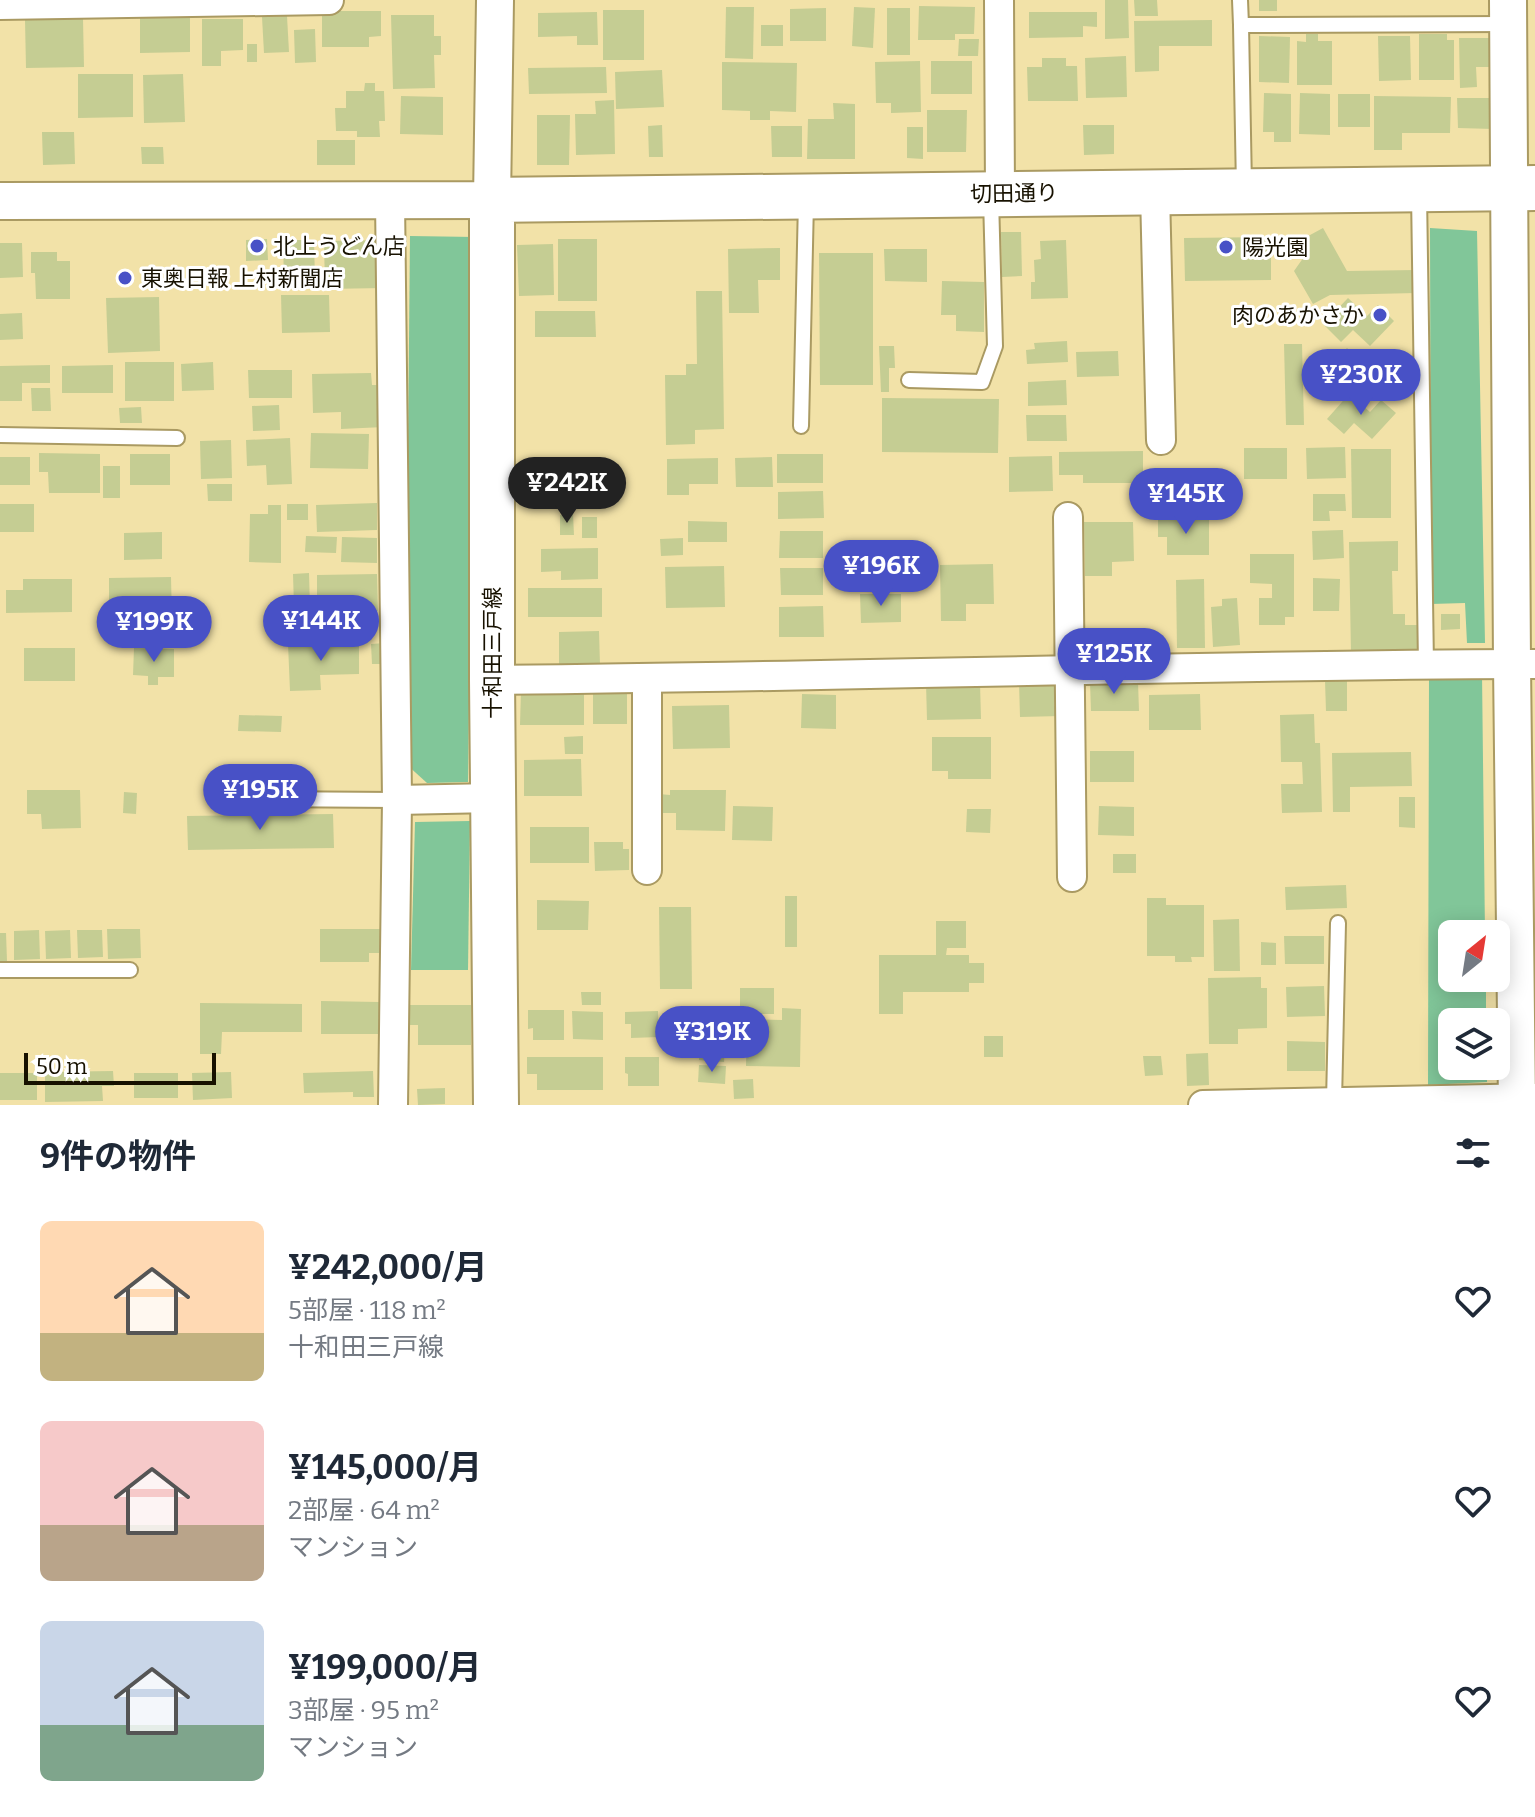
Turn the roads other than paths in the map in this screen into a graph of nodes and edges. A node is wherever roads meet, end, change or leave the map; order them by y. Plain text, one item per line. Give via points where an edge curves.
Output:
1 (329, 0) edge
2 (495, 0) edge
3 (999, 0) edge
4 (1240, 0) edge
5 (0, 5) edge
6 (1509, 12) edge
7 (1241, 25) junction
8 (1522, 188) edge
9 (1419, 189) junction
10 (1244, 191) junction
11 (1155, 192) junction
12 (996, 194) junction
13 (806, 196) junction
14 (390, 199) junction
15 (492, 200) junction
16 (0, 201) edge
17 (909, 380) dead end
18 (801, 426) dead end
19 (0, 435) edge
20 (177, 438) dead end
21 (1161, 440) dead end
22 (1068, 517) dead end
23 (1524, 664) edge
24 (1426, 665) junction
25 (1070, 669) junction
26 (647, 679) junction
27 (492, 680) junction
28 (493, 798) junction
29 (243, 799) dead end
30 (397, 800) junction
31 (647, 870) dead end
32 (1072, 877) dead end
33 (1338, 923) dead end
34 (0, 970) edge
35 (130, 970) dead end
36 (1523, 1100) edge
37 (1334, 1102) junction
38 (393, 1105) edge
39 (496, 1105) edge
40 (1203, 1105) edge
41 (1230, 1105) edge

1 - 5 street
2 - 15 street
3 - 12 street
4 - 7 lane
6 - 7 lane
6 - 8 street
7 - 10 lane
8 - 9 main road, 切田通り
8 - 23 street
9 - 10 main road, 切田通り
9 - 24 lane
10 - 11 main road, 切田通り
11 - 12 main road, 切田通り
11 - 21 street
12 - 13 main road, 切田通り
12 - 17 lane via 995,346 982,382
13 - 15 main road, 切田通り
13 - 18 lane
14 - 15 street
14 - 16 street
14 - 30 street
15 - 27 main road, 十和田三戸線
19 - 20 lane
22 - 25 street
23 - 24 street
23 - 36 street
24 - 25 street
25 - 26 street
25 - 32 street
26 - 27 street
26 - 31 street
27 - 28 main road, 十和田三戸線
28 - 30 street
28 - 39 main road, 十和田三戸線
29 - 30 lane
30 - 38 street
33 - 37 lane
34 - 35 lane
36 - 37 street
37 - 41 street
40 - 41 street

